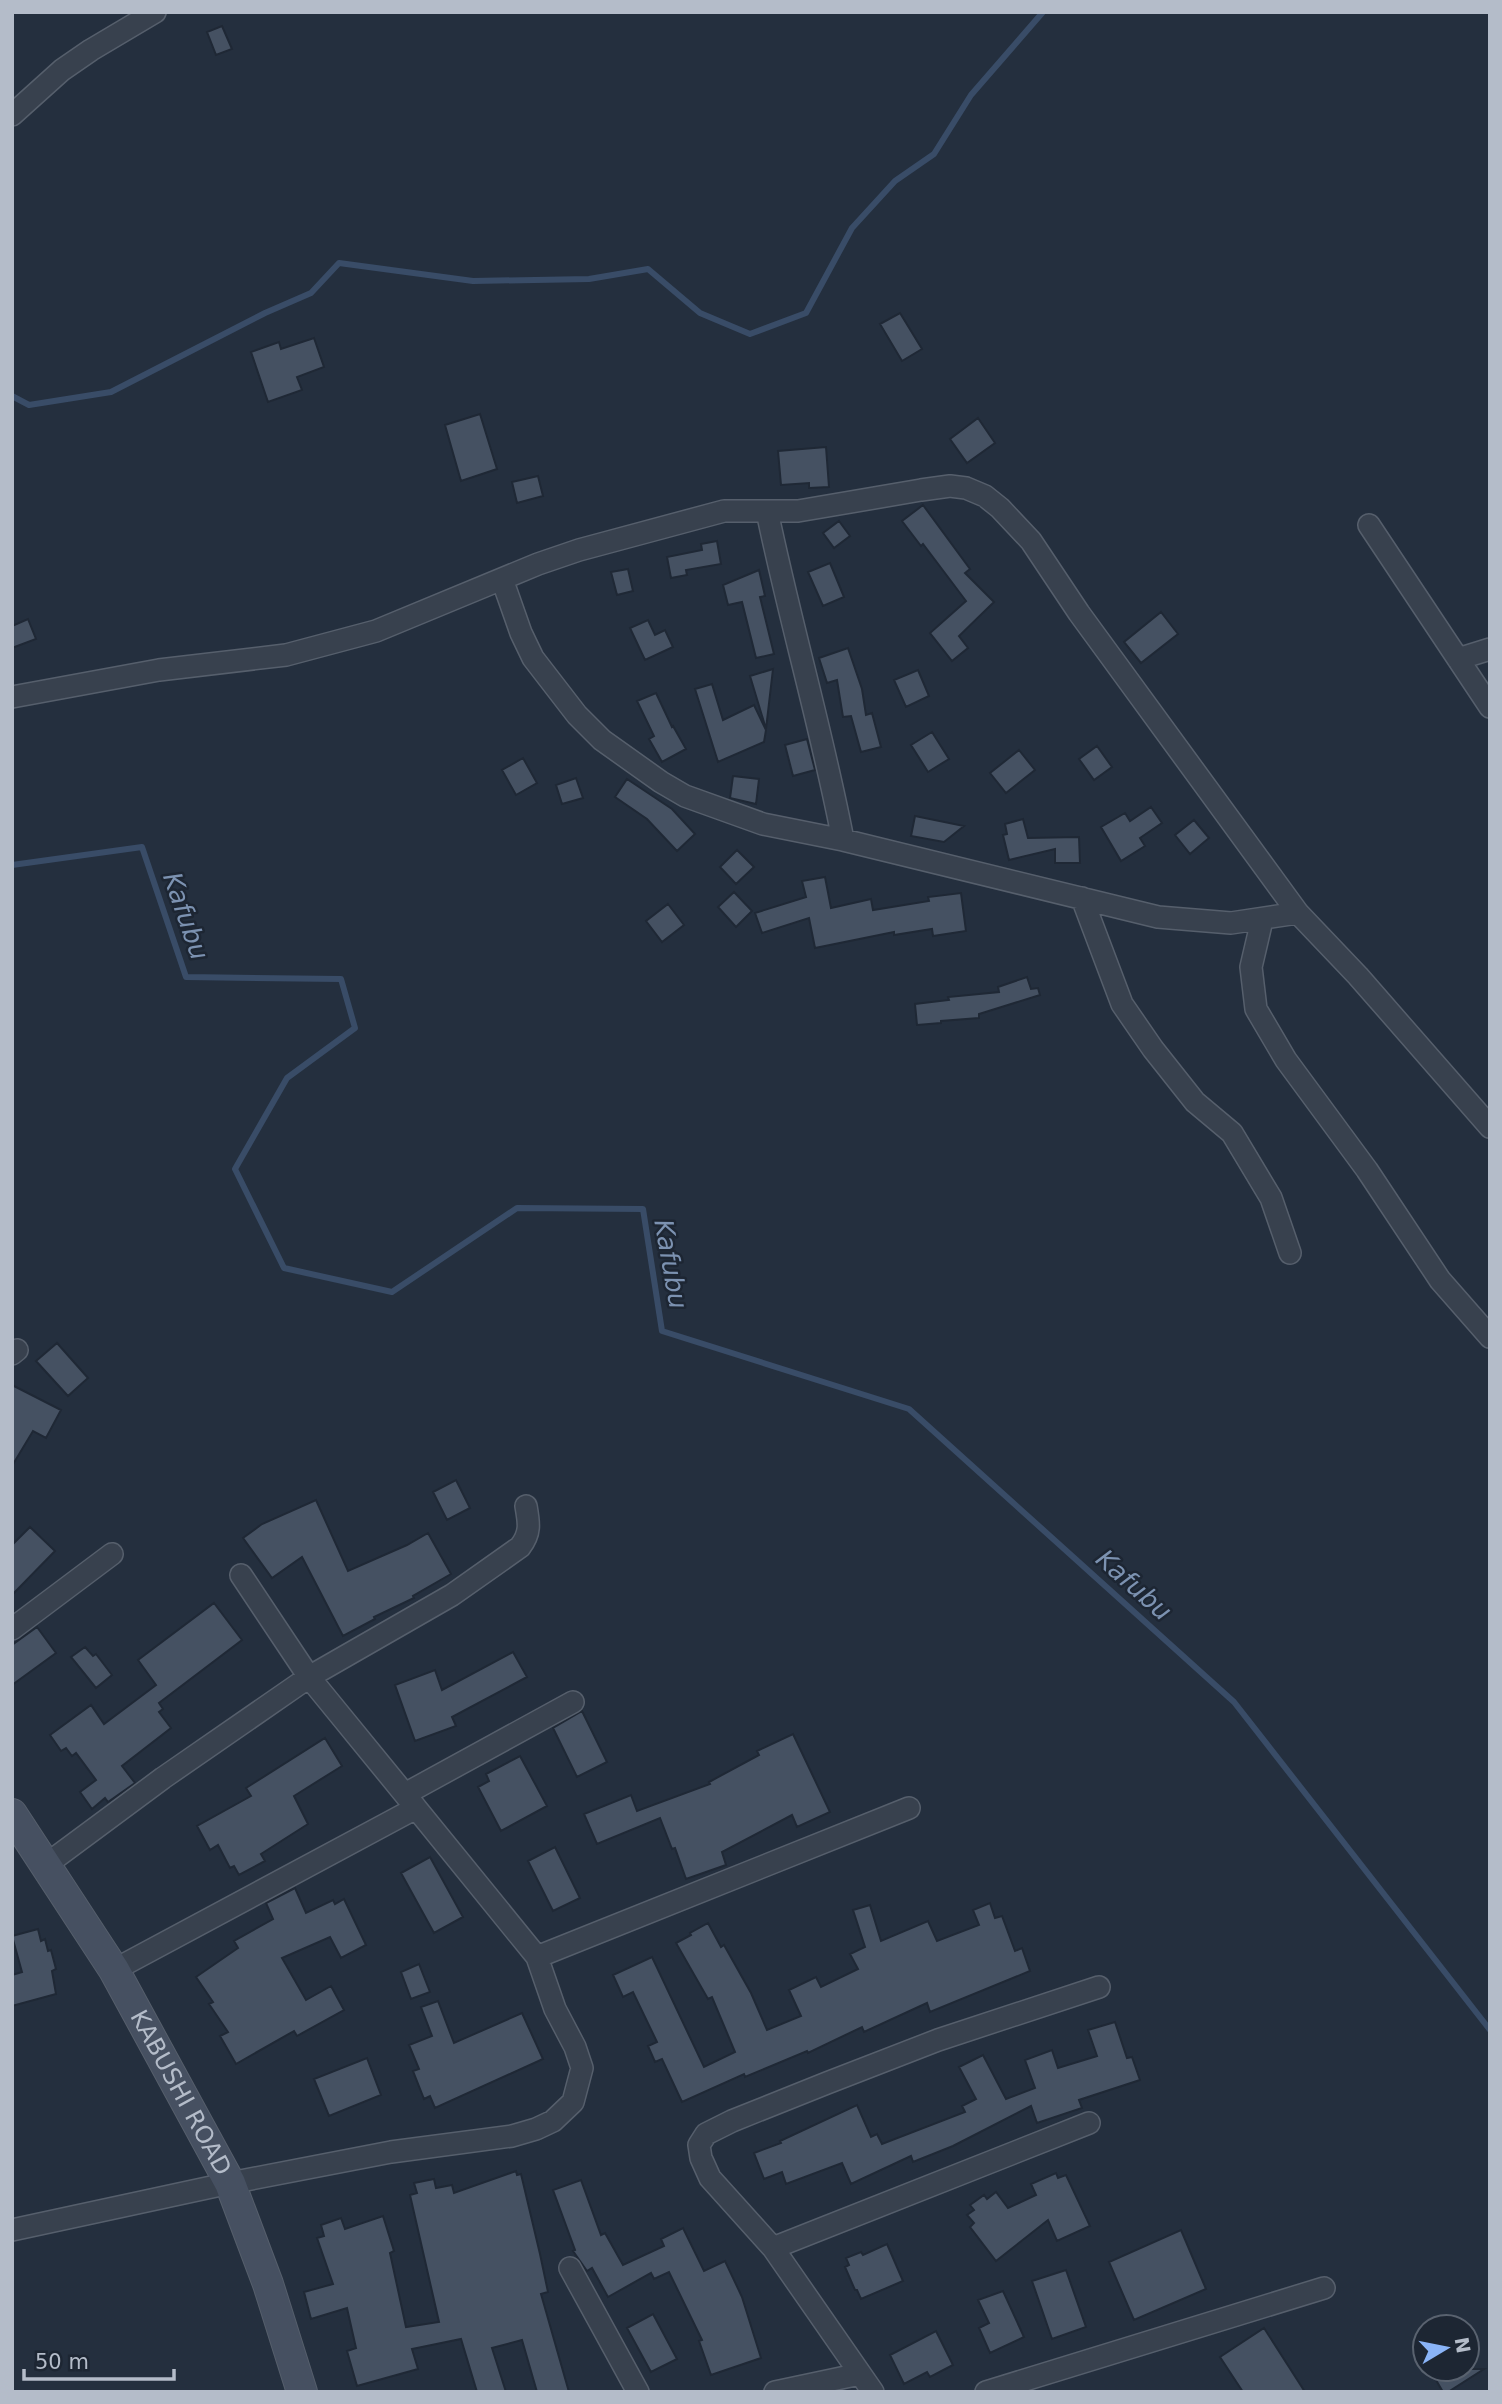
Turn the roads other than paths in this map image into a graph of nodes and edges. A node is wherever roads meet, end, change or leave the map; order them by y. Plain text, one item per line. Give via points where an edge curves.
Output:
1 (155, 12) edge
2 (12, 116) edge
3 (767, 511) junction
4 (1369, 525) dead end
5 (502, 579) junction
6 (1490, 649) edge
7 (1458, 659) junction
8 (12, 697) edge
9 (1490, 707) edge
10 (843, 840) junction
11 (1082, 898) junction
12 (1298, 913) junction
13 (1262, 920) junction
14 (1490, 1127) edge
15 (1290, 1253) dead end
16 (1489, 1336) edge
17 (526, 1506) dead end
18 (112, 1554) dead end
19 (241, 1575) dead end
20 (12, 1629) edge
21 (309, 1677) junction
22 (573, 1702) dead end
23 (410, 1801) junction
24 (909, 1808) dead end
25 (12, 1814) edge
26 (47, 1864) junction
27 (537, 1957) junction
28 (114, 1970) junction
29 (1099, 1987) dead end
30 (1089, 2123) dead end
31 (230, 2183) junction
32 (12, 2230) edge
33 (773, 2248) junction
34 (570, 2268) dead end
35 (1324, 2288) dead end
36 (860, 2374) junction
37 (302, 2392) edge
38 (638, 2392) edge
39 (775, 2392) edge
40 (873, 2392) edge
41 (986, 2392) edge

1 - 2 street via 62,70
3 - 5 street via 724,511 691,518 579,550
3 - 10 street
3 - 12 street via 950,486 985,496 1031,541
4 - 7 street
5 - 8 street via 376,631 286,655 159,670
5 - 10 street via 533,658 602,740 695,800 763,824
6 - 7 street
7 - 9 street
10 - 11 street
11 - 13 street via 1158,917 1231,923
11 - 15 street via 1122,1004 1195,1102 1232,1133 1271,1198
12 - 13 street
12 - 14 street
13 - 16 street via 1251,967 1256,1009 1286,1060 1440,1280
17 - 21 street via 530,1527 520,1547 452,1595
18 - 20 street
19 - 21 street
21 - 23 street
21 - 26 street
22 - 23 street
23 - 27 street
23 - 28 street
24 - 27 street
25 - 26 main road, KABUSHI ROAD
26 - 28 main road, KABUSHI ROAD
27 - 31 street via 582,2068 573,2102 553,2121 512,2136 391,2152
28 - 31 main road, KABUSHI ROAD
29 - 33 street via 938,2040 706,2134 699,2145 710,2178
30 - 33 street
31 - 32 street
31 - 37 main road, KABUSHI ROAD
33 - 36 street
34 - 38 street
35 - 41 street
36 - 39 street
36 - 40 street

